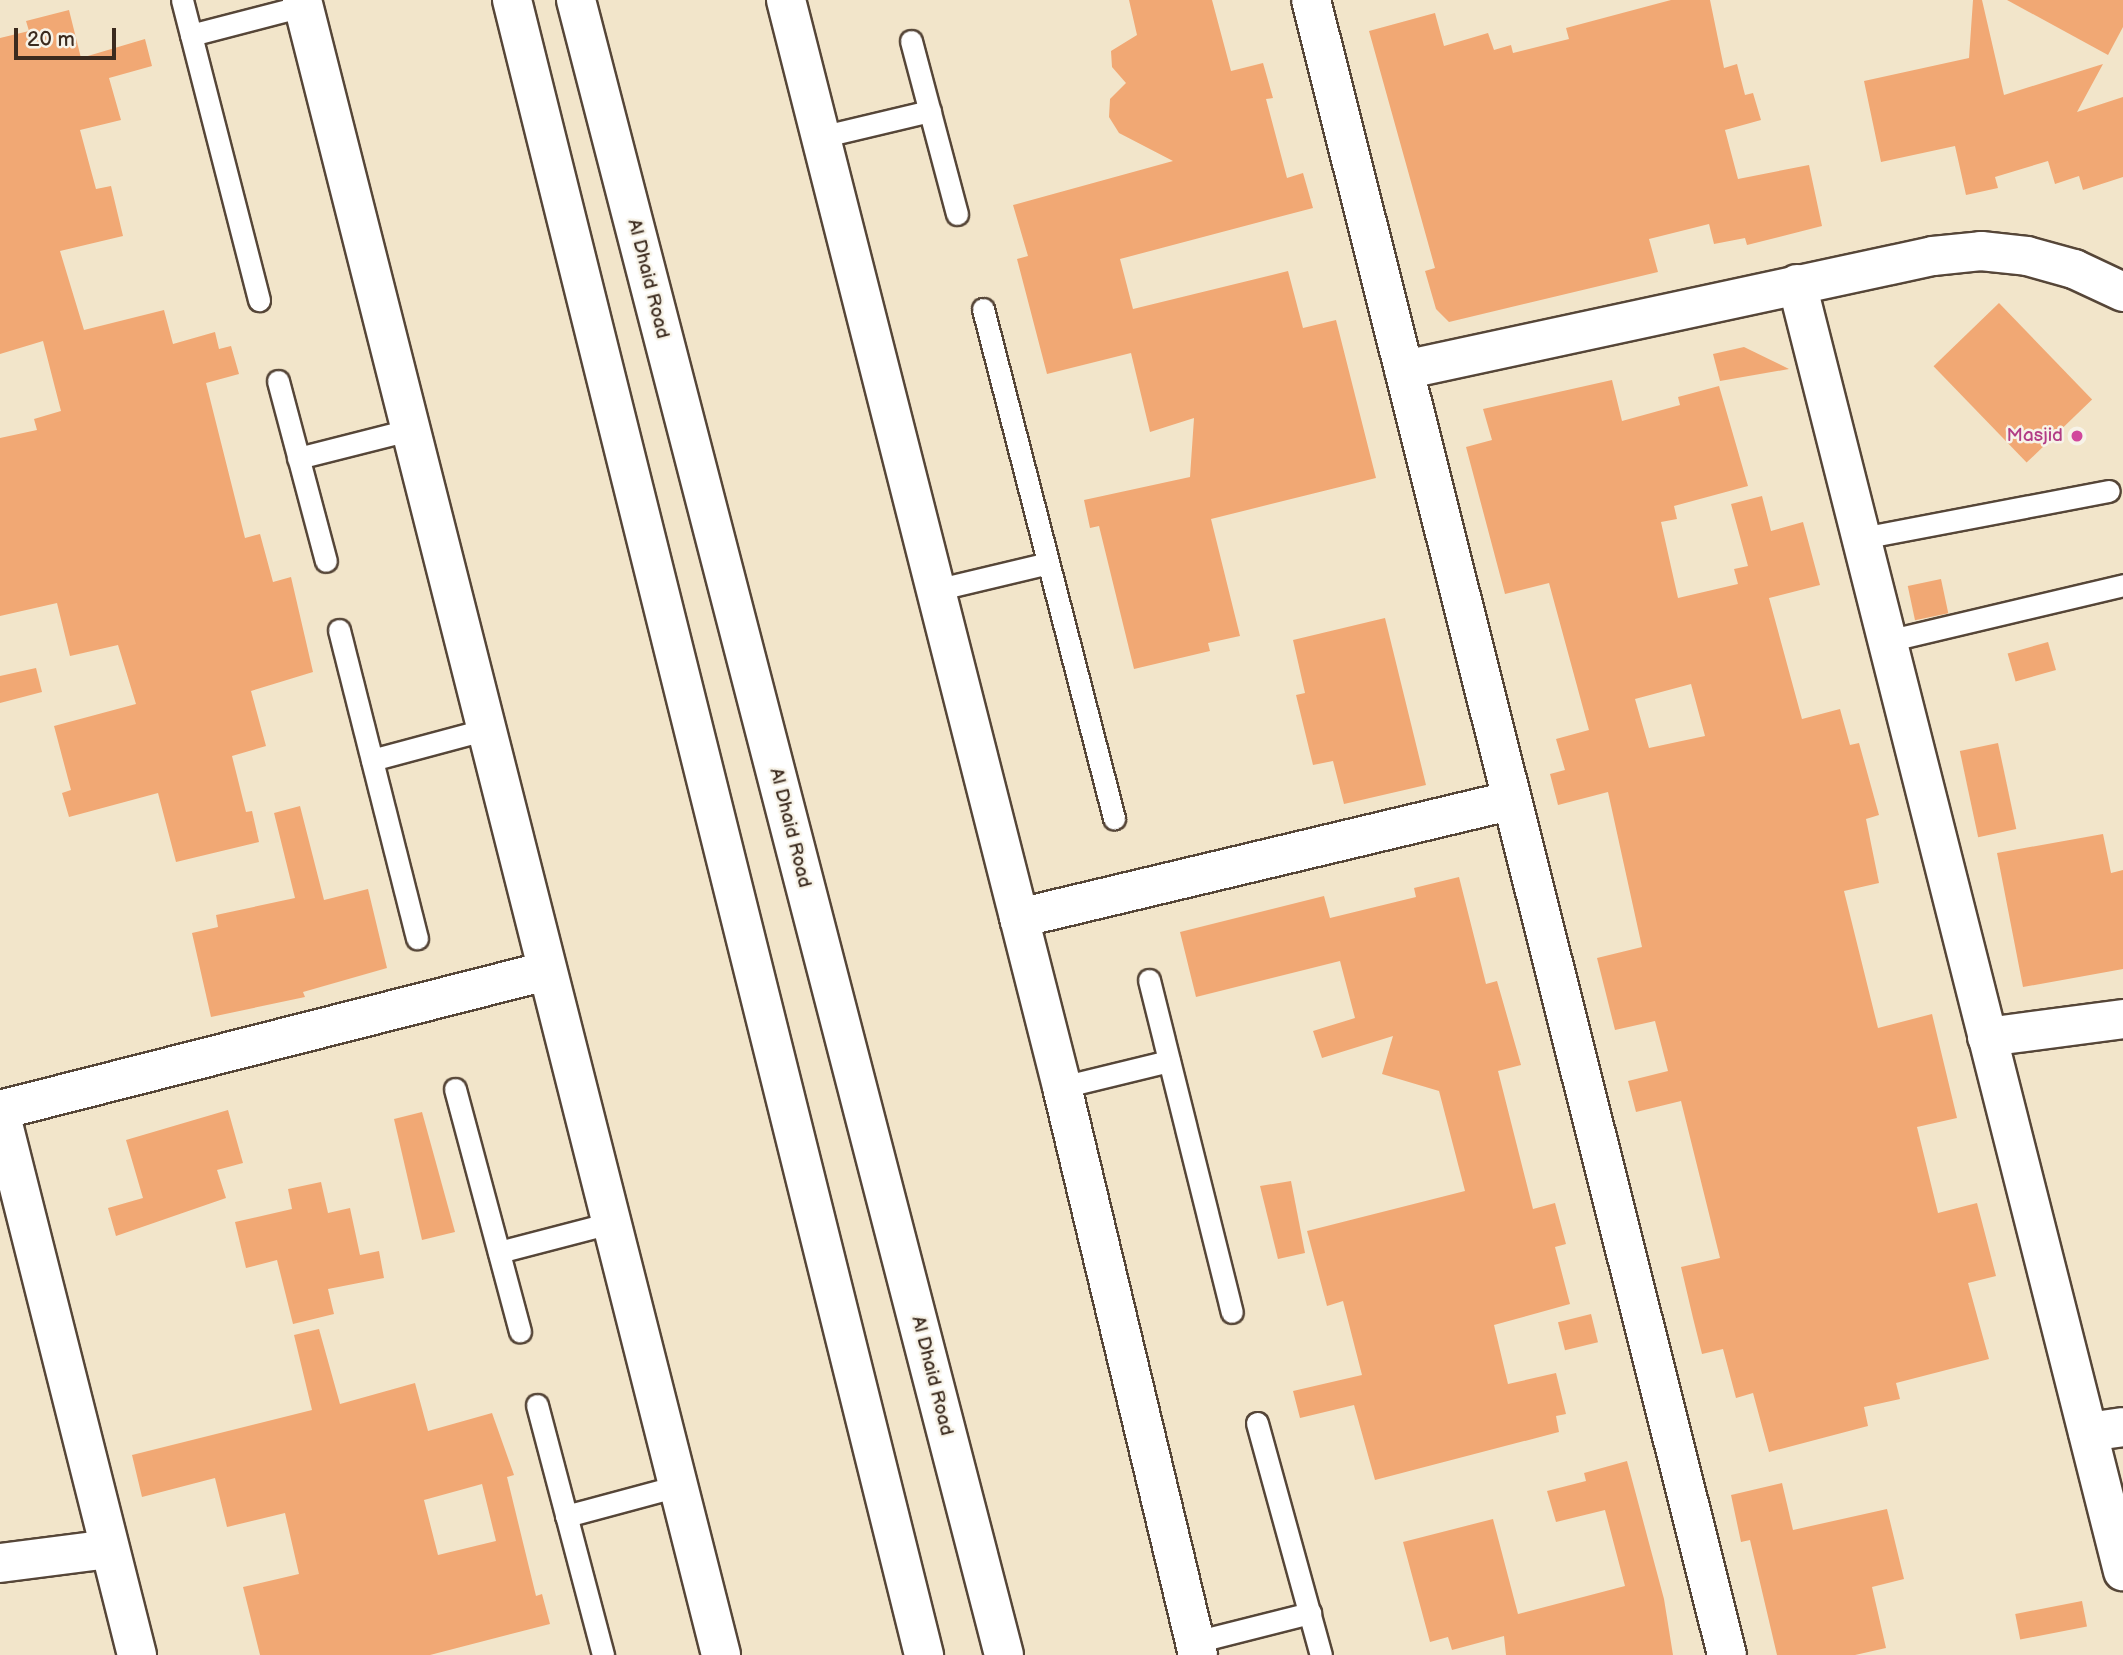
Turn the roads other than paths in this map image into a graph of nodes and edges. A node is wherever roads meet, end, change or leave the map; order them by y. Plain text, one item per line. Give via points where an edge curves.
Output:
1 (182, 0) edge
2 (512, 0) edge
3 (576, 0) edge
4 (786, 0) edge
5 (1311, 0) edge
6 (303, 3) edge
7 (191, 35) junction
8 (911, 41) dead end
9 (930, 111) junction
10 (820, 137) junction
11 (957, 214) dead end
12 (1797, 284) junction
13 (2123, 292) edge
14 (259, 300) dead end
15 (983, 309) dead end
16 (1404, 370) junction
17 (278, 381) dead end
18 (413, 429) junction
19 (298, 458) junction
20 (2109, 491) dead end
21 (1862, 538) junction
22 (326, 561) dead end
23 (1048, 563) junction
24 (2123, 585) edge
25 (935, 590) junction
26 (339, 630) dead end
27 (1887, 641) junction
28 (488, 729) junction
29 (372, 760) junction
30 (1509, 802) junction
31 (1114, 818) dead end
32 (1019, 918) junction
33 (417, 938) dead end
34 (547, 971) junction
35 (1149, 980) dead end
36 (2123, 1019) edge
37 (1987, 1037) junction
38 (1169, 1062) junction
39 (1062, 1087) junction
40 (455, 1089) dead end
41 (0, 1111) edge
42 (610, 1223) junction
43 (499, 1252) junction
44 (1232, 1312) dead end
45 (520, 1331) dead end
46 (537, 1405) dead end
47 (1257, 1423) dead end
48 (2105, 1430) edge
49 (678, 1486) junction
50 (566, 1516) junction
51 (109, 1549) junction
52 (0, 1563) edge
53 (982, 1570) junction
54 (2123, 1571) edge
55 (1310, 1613) junction
56 (1197, 1648) edge
57 (137, 1655) edge
58 (603, 1655) edge
59 (721, 1655) edge
60 (924, 1655) edge
61 (1004, 1655) edge
62 (1024, 1655) edge
63 (1321, 1655) edge
64 (1727, 1655) edge

1 - 7 lane
2 - 60 main road
3 - 53 main road, Al Dhaid Road
4 - 10 main road
5 - 16 main road
6 - 7 lane
6 - 18 main road
7 - 14 lane
8 - 9 lane
9 - 10 lane
9 - 11 lane
10 - 25 main road
12 - 13 main road via 1933,256 1982,251 2027,256
12 - 16 main road
12 - 21 main road
15 - 23 lane
16 - 30 main road
17 - 19 lane
18 - 19 lane
18 - 28 main road
19 - 22 lane
20 - 21 lane
21 - 27 main road
23 - 25 lane
23 - 31 lane
24 - 27 lane
25 - 32 main road
26 - 29 lane
27 - 37 main road
28 - 29 lane
28 - 34 main road
29 - 33 lane
30 - 32 main road
30 - 64 main road
32 - 39 main road
34 - 41 main road
34 - 42 main road
35 - 38 lane
36 - 37 main road
37 - 48 main road
38 - 39 lane
38 - 44 lane
39 - 56 main road
40 - 43 lane
41 - 51 main road
42 - 43 lane
42 - 49 main road
43 - 45 lane
46 - 50 lane
47 - 55 lane
48 - 54 main road
49 - 50 lane
49 - 59 main road
50 - 58 lane
51 - 52 main road
51 - 57 main road
53 - 61 main road, Al Dhaid Road
53 - 62 main road
55 - 56 lane
55 - 63 lane

